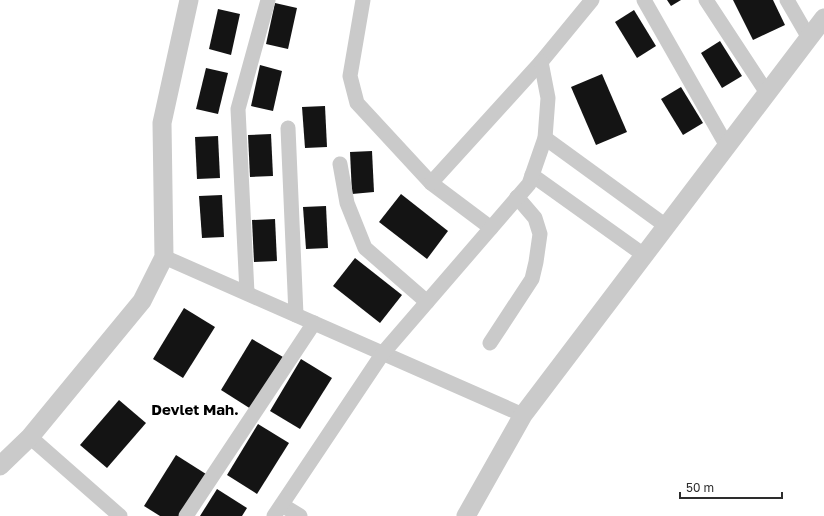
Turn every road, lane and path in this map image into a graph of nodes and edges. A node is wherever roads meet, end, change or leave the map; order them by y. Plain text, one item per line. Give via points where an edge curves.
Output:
1 (189, 0) edge
2 (268, 0) edge
3 (363, 0) edge
4 (592, 0) edge
5 (644, 0) edge
6 (706, 0) edge
7 (787, 0) edge
8 (824, 18) edge
9 (809, 38) junction
10 (542, 62) junction
11 (767, 93) junction
12 (288, 128) dead end
13 (545, 138) junction
14 (727, 146) junction
15 (340, 164) dead end
16 (532, 175) junction
17 (431, 183) junction
18 (517, 197) junction
19 (666, 226) junction
20 (491, 228) junction
21 (644, 255) junction
22 (164, 257) junction
23 (247, 293) junction
24 (427, 302) junction
25 (296, 315) junction
26 (314, 323) junction
27 (490, 343) dead end
28 (383, 353) junction
29 (523, 415) junction
30 (30, 438) junction
31 (0, 466) edge
32 (278, 510) edge
33 (120, 516) edge
34 (186, 516) edge
35 (300, 516) edge
36 (466, 516) edge

1 - 22 street via 162,123
2 - 23 street via 238,109
3 - 17 street via 350,76 357,103
4 - 10 street
5 - 14 street
6 - 11 street
7 - 9 street
8 - 9 street
9 - 11 street
10 - 13 street via 548,98
10 - 17 street
11 - 14 street
12 - 25 street
13 - 16 street
13 - 19 street
14 - 19 street
15 - 24 street via 347,203 365,248
16 - 18 street
16 - 21 street
17 - 20 street
18 - 20 street
18 - 27 street via 535,218 540,234 538,248 532,279
19 - 21 street
20 - 24 street
21 - 29 street
22 - 23 street
22 - 30 street via 142,301
23 - 25 street
24 - 28 street
25 - 26 street
26 - 28 street
26 - 34 street
28 - 29 street
28 - 32 street
29 - 36 street
30 - 31 street
30 - 33 street
32 - 35 street

